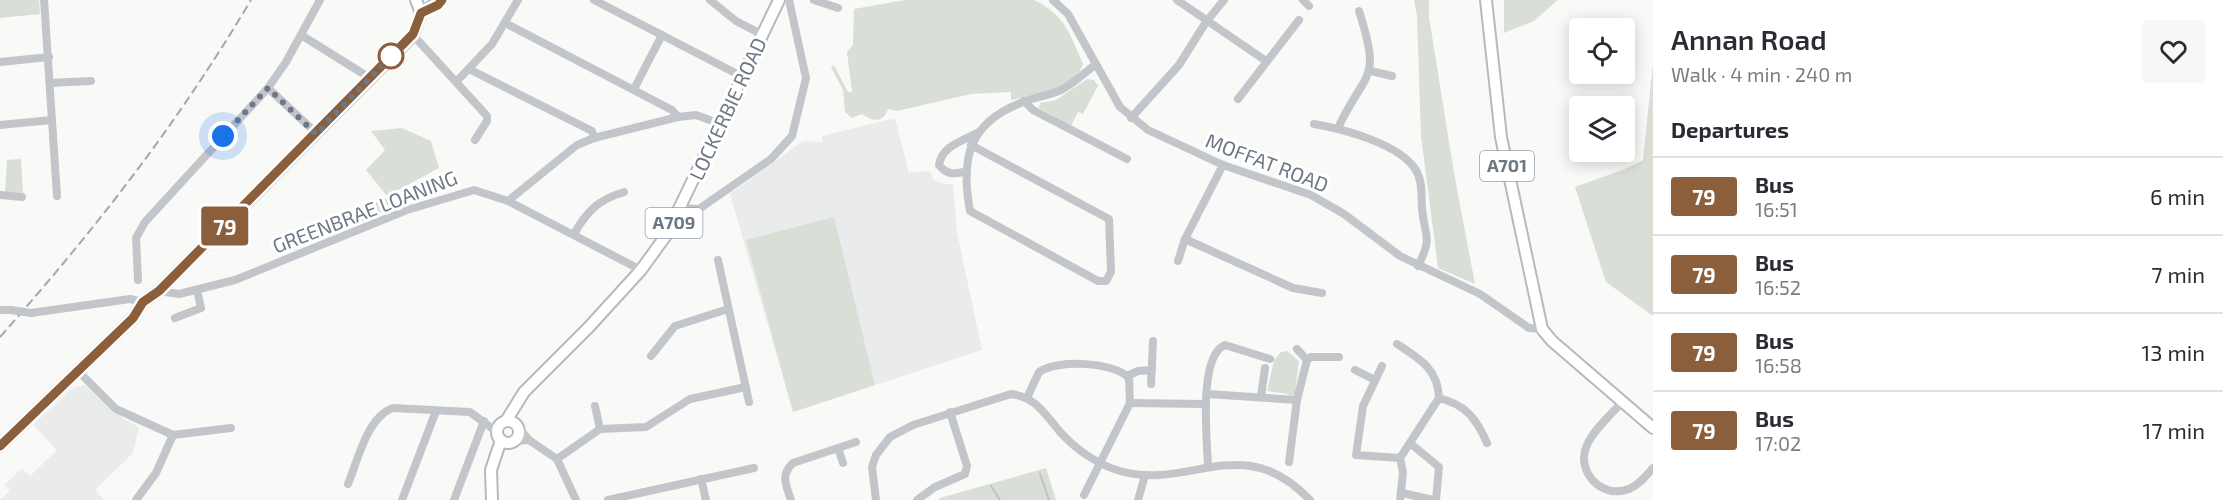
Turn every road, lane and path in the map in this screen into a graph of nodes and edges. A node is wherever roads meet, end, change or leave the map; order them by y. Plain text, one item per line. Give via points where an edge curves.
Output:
1 (44, 0) edge
2 (320, 0) edge
3 (416, 0) edge
4 (442, 0) edge
5 (518, 0) edge
6 (594, 0) edge
7 (710, 0) edge
8 (779, 0) edge
9 (789, 0) edge
10 (814, 0) edge
11 (1053, 0) edge
12 (1177, 0) edge
13 (1224, 0) edge
14 (1486, 0) edge
15 (838, 8) dead end
16 (1359, 10) dead end
17 (421, 13) junction
18 (1299, 20) dead end
19 (1206, 22) junction
20 (506, 23) junction
21 (301, 34) junction
22 (413, 34) junction
23 (662, 35) junction
24 (763, 35) junction
25 (49, 57) junction
26 (1266, 61) junction
27 (0, 62) edge
28 (1095, 65) junction
29 (469, 69) junction
30 (1371, 71) junction
31 (1392, 76) dead end
32 (743, 77) junction
33 (370, 78) junction
34 (91, 81) dead end
35 (457, 81) junction
36 (50, 83) junction
37 (268, 88) junction
38 (634, 89) junction
39 (1238, 99) dead end
40 (1024, 101) junction
41 (678, 117) junction
42 (1131, 118) junction
43 (52, 120) junction
44 (721, 124) junction
45 (1314, 124) dead end
46 (0, 125) edge
47 (1338, 128) junction
48 (977, 133) junction
49 (316, 134) junction
50 (594, 138) junction
51 (476, 140) dead end
52 (971, 145) junction
53 (1126, 159) dead end
54 (1223, 165) junction
55 (964, 172) junction
56 (624, 192) dead end
57 (0, 195) edge
58 (57, 196) dead end
59 (22, 197) dead end
60 (508, 201) junction
61 (682, 208) junction
62 (574, 234) junction
63 (1185, 239) junction
64 (718, 260) dead end
65 (1178, 261) dead end
66 (1418, 266) junction
67 (640, 270) junction
68 (138, 280) dead end
69 (198, 290) junction
70 (159, 291) junction
71 (1322, 293) dead end
72 (143, 302) junction
73 (729, 309) junction
74 (0, 310) edge
75 (175, 318) dead end
76 (1542, 329) junction
77 (1153, 341) dead end
78 (1397, 344) dead end
79 (1297, 349) dead end
80 (651, 356) dead end
81 (1339, 357) dead end
82 (1270, 360) dead end
83 (1307, 360) junction
84 (1383, 366) dead end
85 (1265, 368) dead end
86 (1152, 370) junction
87 (1355, 370) dead end
88 (78, 371) junction
89 (1127, 376) junction
90 (1375, 380) junction
91 (1151, 384) dead end
92 (746, 387) junction
93 (1207, 394) junction
94 (1261, 396) junction
95 (1027, 398) junction
96 (1439, 398) junction
97 (1297, 400) junction
98 (749, 402) dead end
99 (1622, 402) junction
100 (1130, 403) junction
101 (1205, 404) junction
102 (595, 406) dead end
103 (436, 411) junction
104 (950, 412) junction
105 (484, 421) junction
106 (231, 428) dead end
107 (1653, 428) edge
108 (600, 429) junction
109 (507, 432) junction
110 (173, 435) junction
111 (856, 442) dead end
112 (1410, 443) junction
113 (1486, 443) dead end
114 (0, 446) edge
115 (838, 448) junction
116 (557, 459) junction
117 (742, 459) dead end
118 (1400, 459) junction
119 (1289, 462) dead end
120 (843, 463) dead end
121 (1101, 463) junction
122 (1209, 466) junction
123 (754, 468) dead end
124 (1653, 468) edge
125 (737, 470) junction
126 (1144, 475) junction
127 (701, 479) junction
128 (348, 484) dead end
129 (1084, 495) dead end
130 (1401, 497) edge
131 (622, 498) edge
132 (136, 500) edge
133 (402, 500) edge
134 (454, 500) edge
135 (492, 500) edge
136 (576, 500) edge
137 (608, 500) edge
138 (706, 500) edge
139 (791, 500) edge
140 (876, 500) edge
141 (917, 500) edge
142 (1138, 500) edge
143 (1310, 500) edge
144 (1435, 500) edge

1 - 25 street
2 - 21 street
3 - 17 main road
4 - 17 main road
5 - 20 street
6 - 23 street
7 - 24 street via 736,21
8 - 24 main road, LOCKERBIE ROAD / A709
9 - 61 street via 806,78 792,136 771,159 699,209
10 - 15 street
11 - 28 street, MOFFAT ROAD via 1068,14
12 - 19 street
13 - 19 street
14 - 76 main road, A701 via 1501,137
16 - 30 street via 1369,40
17 - 22 main road
18 - 26 street
19 - 26 street
19 - 42 street via 1179,65
20 - 29 street
20 - 38 street
21 - 33 street
21 - 37 street
22 - 33 main road
22 - 35 street
23 - 32 street
23 - 38 street
24 - 32 main road, LOCKERBIE ROAD / A709
25 - 27 street
25 - 36 street
26 - 39 street
28 - 40 street via 1062,89
28 - 42 street, MOFFAT ROAD
29 - 35 street
29 - 50 street via 592,131
30 - 31 street
30 - 47 street
32 - 44 main road, LOCKERBIE ROAD / A709
33 - 49 main road
34 - 36 street
35 - 51 street via 487,116
36 - 43 street
37 - 49 street
37 - 68 street via 145,222 136,238
38 - 41 street
40 - 48 street via 999,113
40 - 53 street via 1033,110
41 - 44 street via 696,115
41 - 50 street
42 - 54 street, MOFFAT ROAD
43 - 46 street
43 - 58 street
44 - 61 main road, LOCKERBIE ROAD / A709
45 - 47 street
47 - 66 street via 1377,142 1416,171 1422,188 1428,246
48 - 52 street
48 - 55 street via 946,149 940,157 939,165 944,171
49 - 70 main road
50 - 60 street via 578,145
52 - 55 street
52 - 55 street via 1109,219 1109,278 1098,281 970,211
54 - 63 street
54 - 66 street, MOFFAT ROAD via 1294,188 1327,204
56 - 62 street via 587,211
57 - 59 street
60 - 62 street, GREENBRAE LOANING
60 - 69 street, GREENBRAE LOANING via 474,190 451,195 235,280
61 - 67 main road, LOCKERBIE ROAD / A709
62 - 67 street, GREENBRAE LOANING
63 - 65 street
63 - 71 street via 1293,288
64 - 73 street
66 - 76 street, MOFFAT ROAD via 1480,294 1528,328
67 - 109 main road, LOCKERBIE ROAD / A709 via 524,392
69 - 70 street, GREENBRAE LOANING via 179,294
69 - 75 street via 201,308
70 - 72 main road
72 - 74 street, bridge via 130,299 32,313
72 - 88 main road via 133,318
73 - 80 street via 675,326
73 - 92 street
76 - 99 main road
77 - 86 street
78 - 96 street via 1434,373
79 - 83 street
81 - 83 street
82 - 93 street via 1225,345 1219,347
83 - 97 street
84 - 90 street
85 - 94 street
86 - 89 street
86 - 91 street
87 - 90 street
88 - 110 street via 116,409
88 - 114 main road
89 - 95 street via 1072,362 1057,364 1040,372
89 - 100 street
90 - 118 street via 1363,406 1356,455
92 - 98 street
92 - 108 street via 690,399 646,427
93 - 94 street
93 - 101 street
94 - 97 street
95 - 104 street via 1000,395
95 - 121 street via 1043,409 1069,441
96 - 112 street
96 - 113 street via 1454,402 1473,415
97 - 119 street
99 - 107 main road
99 - 124 street via 1586,445 1583,457 1589,477 1604,489 1621,492 1635,486
100 - 101 street
100 - 121 street
101 - 122 street
102 - 108 street
103 - 105 street via 470,412
103 - 128 street via 382,411
103 - 133 street
104 - 140 street via 900,430 882,445 872,467
104 - 141 street via 966,459 965,474
105 - 109 street
105 - 134 street
106 - 110 street
108 - 116 street
109 - 116 street via 529,440
109 - 135 main road via 495,462 490,485
110 - 132 street via 156,473
111 - 115 street
112 - 118 street
112 - 144 street via 1439,467
115 - 120 street
115 - 139 street via 786,469 783,477
116 - 136 street
117 - 125 street
118 - 130 street
121 - 126 street
121 - 129 street
122 - 126 street
122 - 143 street via 1244,466 1267,471 1292,482
123 - 125 street
125 - 127 street
126 - 142 street
127 - 131 street
127 - 138 street
130 - 144 street
131 - 137 street

